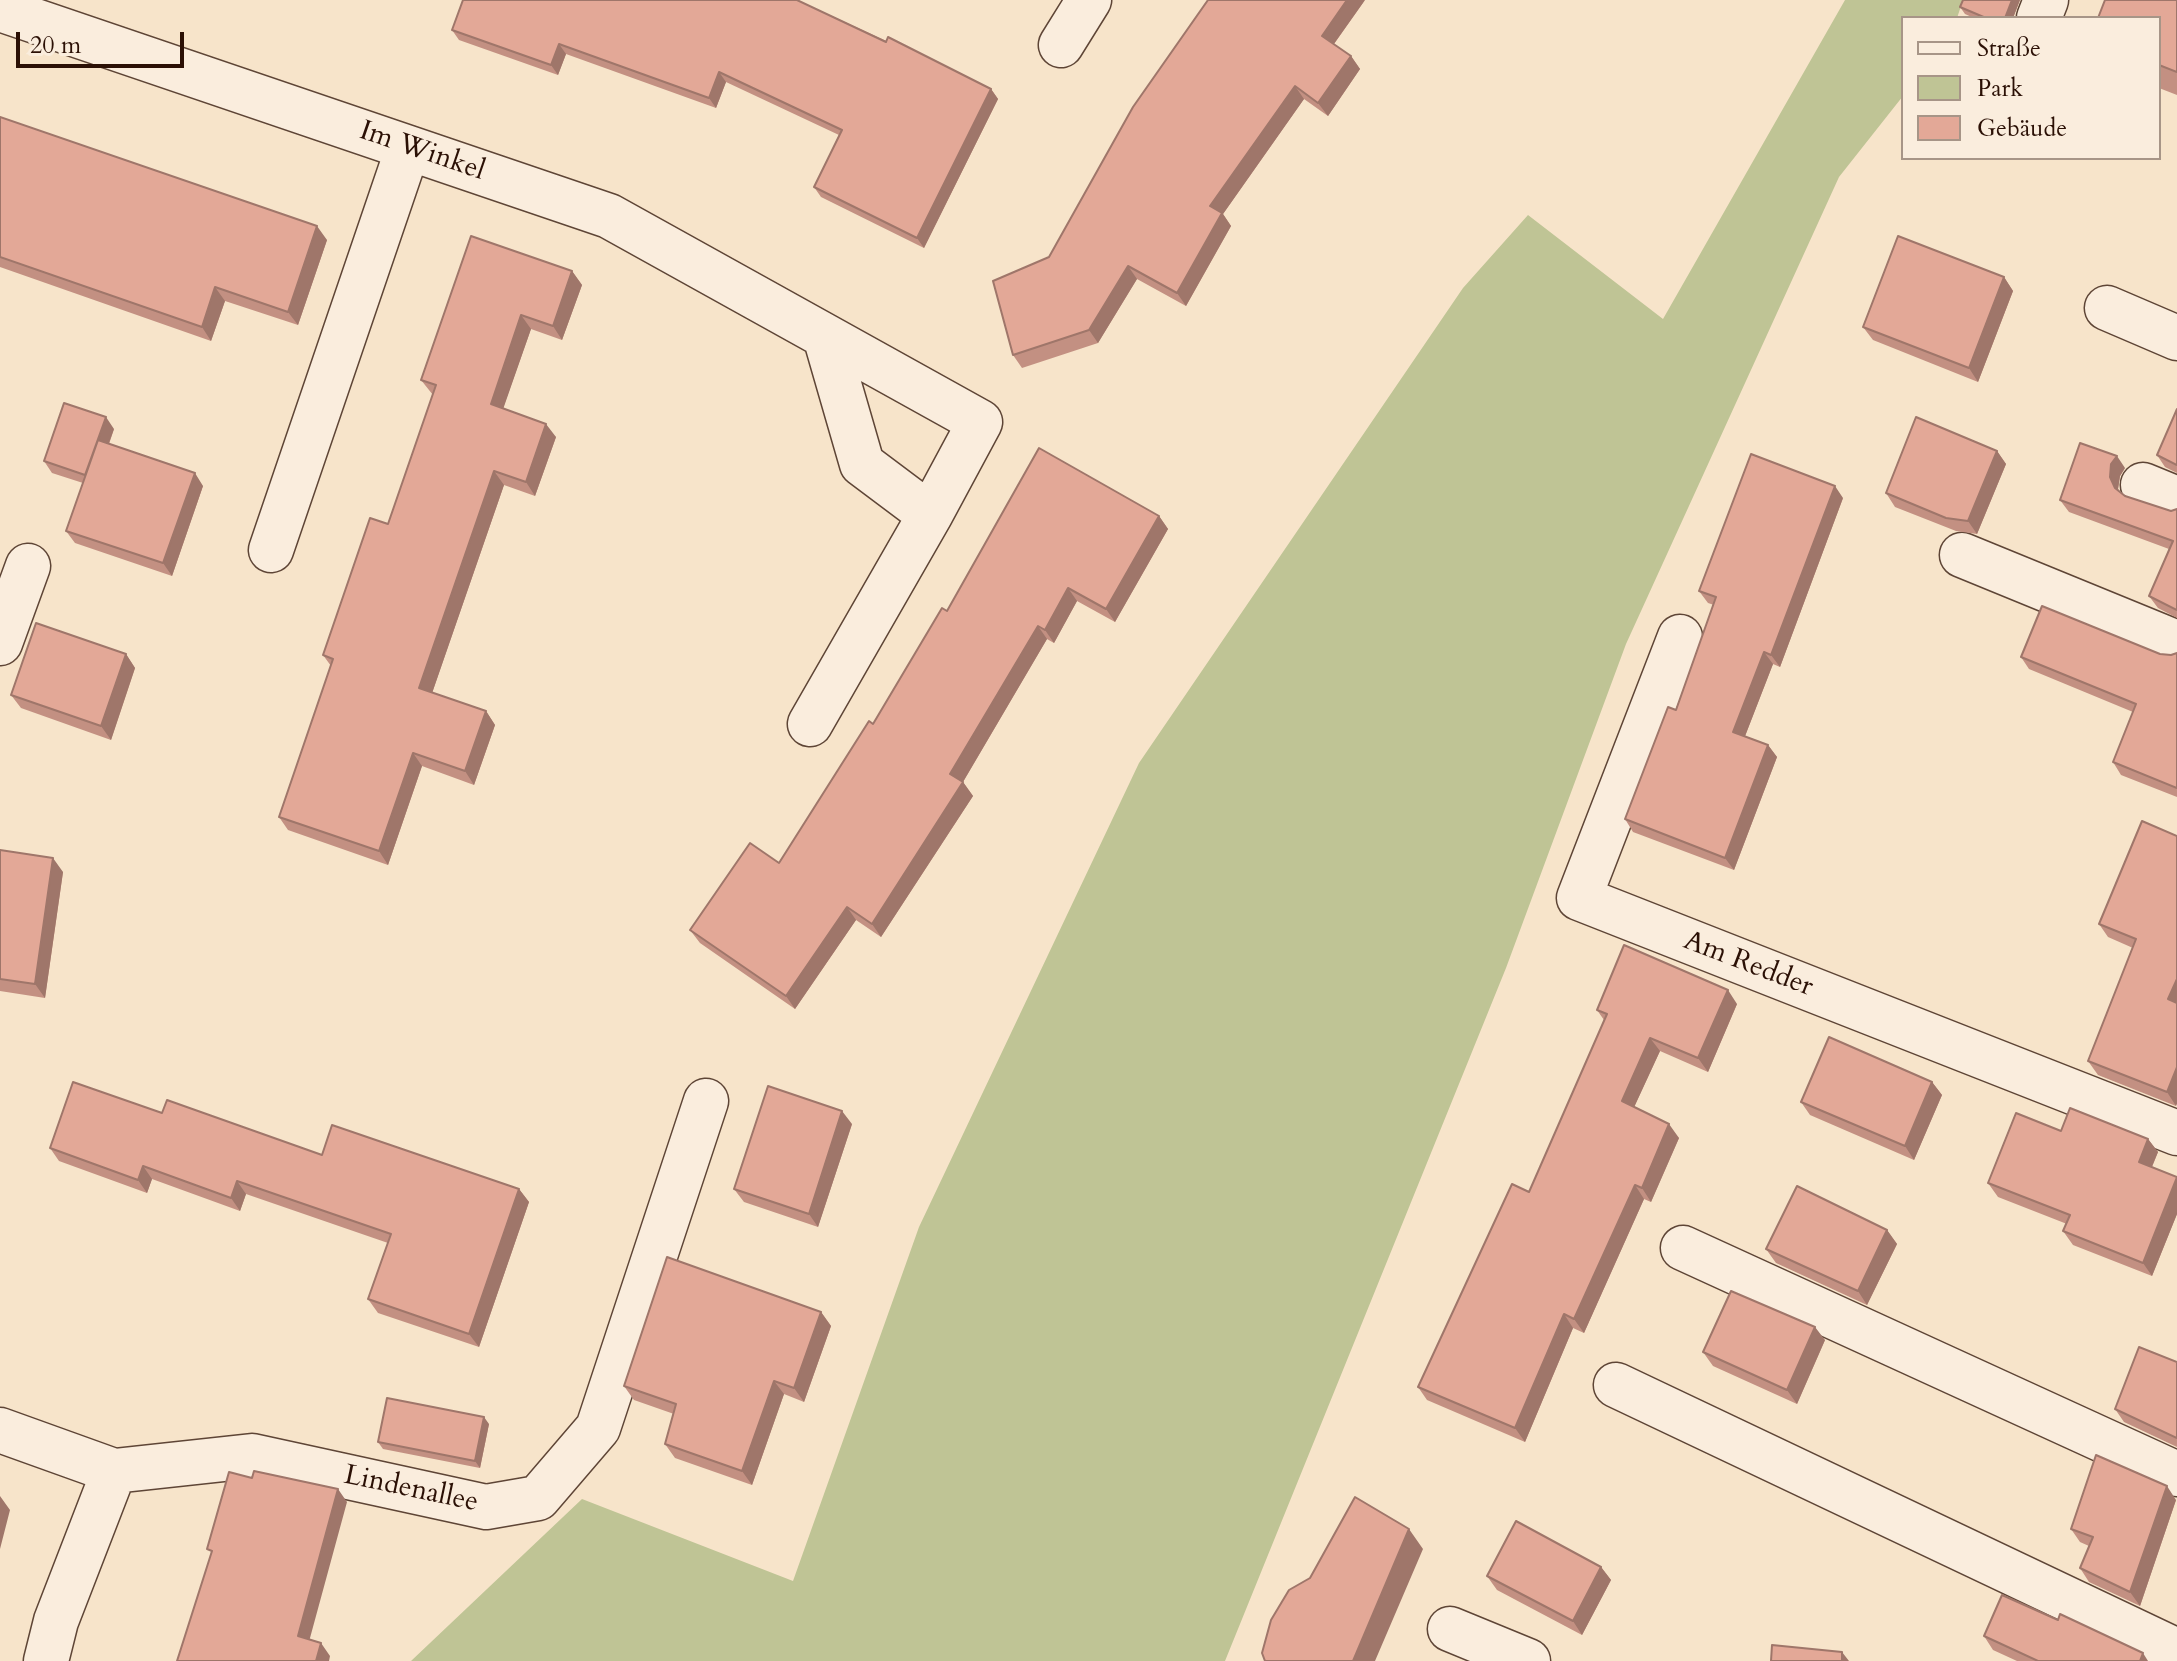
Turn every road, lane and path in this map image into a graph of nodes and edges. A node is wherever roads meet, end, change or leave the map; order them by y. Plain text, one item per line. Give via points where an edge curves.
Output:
1 (1089, 0) edge
2 (0, 9) edge
3 (1061, 45) dead end
4 (408, 148) junction
5 (2107, 308) dead end
6 (825, 336) junction
7 (2177, 338) edge
8 (930, 515) junction
9 (271, 550) dead end
10 (1962, 555) dead end
11 (28, 566) dead end
12 (1680, 637) dead end
13 (0, 643) edge
14 (2177, 643) edge
15 (810, 724) dead end
16 (706, 1101) dead end
17 (2177, 1133) edge
18 (1683, 1248) dead end
19 (1616, 1385) dead end
20 (0, 1430) edge
21 (114, 1471) junction
22 (2177, 1474) edge
23 (1450, 1629) dead end
24 (2177, 1651) edge
25 (46, 1661) edge
26 (1528, 1661) edge

1 - 3 street
2 - 4 street, Im Winkel
4 - 6 street, Im Winkel via 609,216
4 - 9 street
5 - 7 street
6 - 8 street via 862,464
6 - 8 street, Im Winkel via 980,422
8 - 15 street
10 - 14 street
11 - 13 street
12 - 17 street, Am Redder via 1579,898
16 - 21 street, Lindenallee via 598,1428 538,1498 486,1507 252,1456
18 - 22 street
19 - 24 street
20 - 21 street, Lindenallee
21 - 25 street via 56,1621
23 - 26 street

